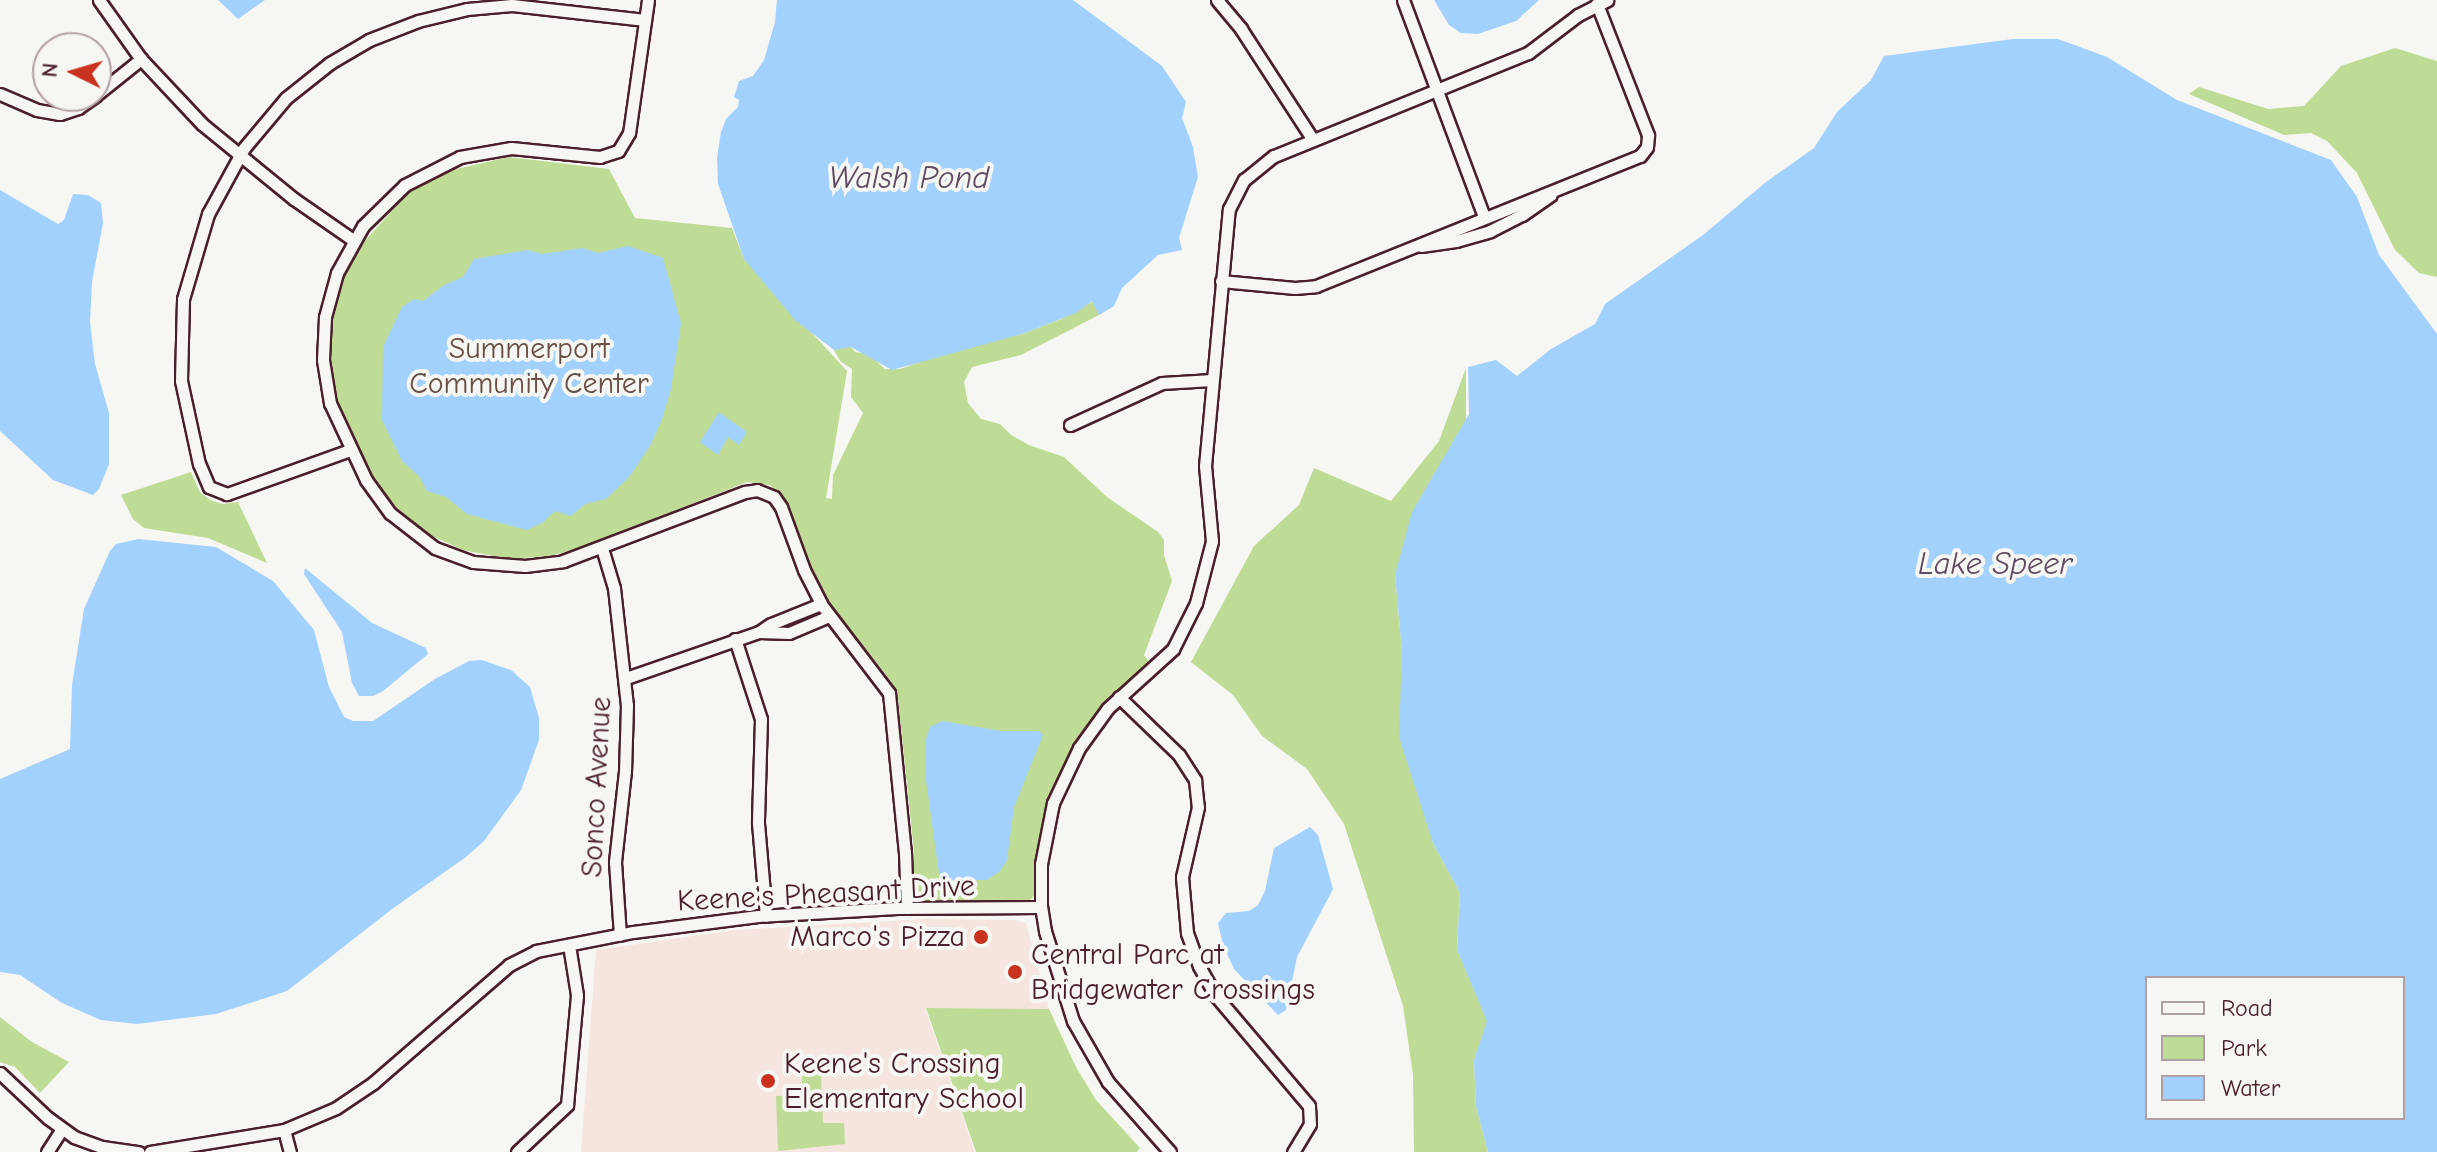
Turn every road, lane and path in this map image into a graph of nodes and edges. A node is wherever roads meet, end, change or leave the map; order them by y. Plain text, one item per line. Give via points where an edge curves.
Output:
1 (99, 0) edge
2 (648, 0) edge
3 (1217, 0) edge
4 (1403, 0) edge
5 (1602, 2) edge
6 (645, 20) junction
7 (141, 59) junction
8 (112, 82) edge
9 (1435, 91) junction
10 (0, 94) edge
11 (32, 108) edge
12 (1313, 140) junction
13 (239, 156) junction
14 (1554, 191) junction
15 (1484, 217) junction
16 (353, 240) junction
17 (1417, 246) junction
18 (1221, 281) junction
19 (1212, 380) junction
20 (1070, 425) dead end
21 (350, 450) junction
22 (602, 548) junction
23 (821, 604) junction
24 (829, 616) junction
25 (759, 632) junction
26 (735, 639) junction
27 (626, 678) junction
28 (1119, 697) junction
29 (1041, 907) junction
30 (907, 908) junction
31 (766, 916) junction
32 (620, 935) junction
33 (569, 945) junction
34 (0, 1073) edge
35 (62, 1129) junction
36 (284, 1130) junction
37 (47, 1152) edge
38 (139, 1152) edge
39 (150, 1152) edge
40 (290, 1152) edge
41 (517, 1152) edge
42 (1170, 1152) edge
43 (1293, 1152) edge

1 - 7 street
2 - 6 street
3 - 12 street
4 - 9 street
5 - 9 street via 1528,53
5 - 14 street via 1646,129 1647,147 1635,159
6 - 13 street via 512,5 418,21 358,46 321,69 279,105
6 - 16 street via 629,133 618,151 600,157 511,148 460,157 405,185
7 - 8 street
7 - 13 street
9 - 12 street
9 - 15 street
10 - 11 street
12 - 18 street via 1266,161 1238,190 1225,228
13 - 16 street
13 - 21 street via 204,224 183,299 183,404 204,479 217,492 231,494
14 - 15 street
14 - 17 street via 1490,231
15 - 17 street
16 - 21 street via 333,286 323,345 326,388
17 - 18 street via 1310,287
18 - 19 street
19 - 20 street via 1162,383
19 - 28 street via 1205,466 1212,541 1196,603 1173,649
21 - 22 street via 390,513 448,554 485,564 525,566
22 - 23 street via 745,492 764,491 781,507
22 - 27 street, Sonco Avenue via 614,588
23 - 24 street
23 - 25 street
24 - 25 street via 789,633
24 - 30 street via 882,681 891,700
25 - 26 street
26 - 27 street
26 - 31 street via 762,726 758,833
27 - 32 street, Sonco Avenue via 627,746 615,862
28 - 29 street via 1085,737 1057,791 1044,840
28 - 43 street via 1179,755 1195,780 1198,807 1182,877 1187,933 1215,995 1309,1106 1310,1124
29 - 30 street, Keene's Pheasant Drive
29 - 42 street via 1061,991 1082,1041 1115,1091
30 - 31 street, Keene's Pheasant Drive
31 - 32 street, Keene's Pheasant Drive
32 - 33 street, Keene's Pheasant Drive
33 - 36 street, Keene's Pheasant Drive via 517,959 361,1092
33 - 41 street via 577,995 567,1105
34 - 35 street
35 - 37 street
35 - 38 street via 92,1144
36 - 39 street, Keene's Pheasant Drive
36 - 40 street

